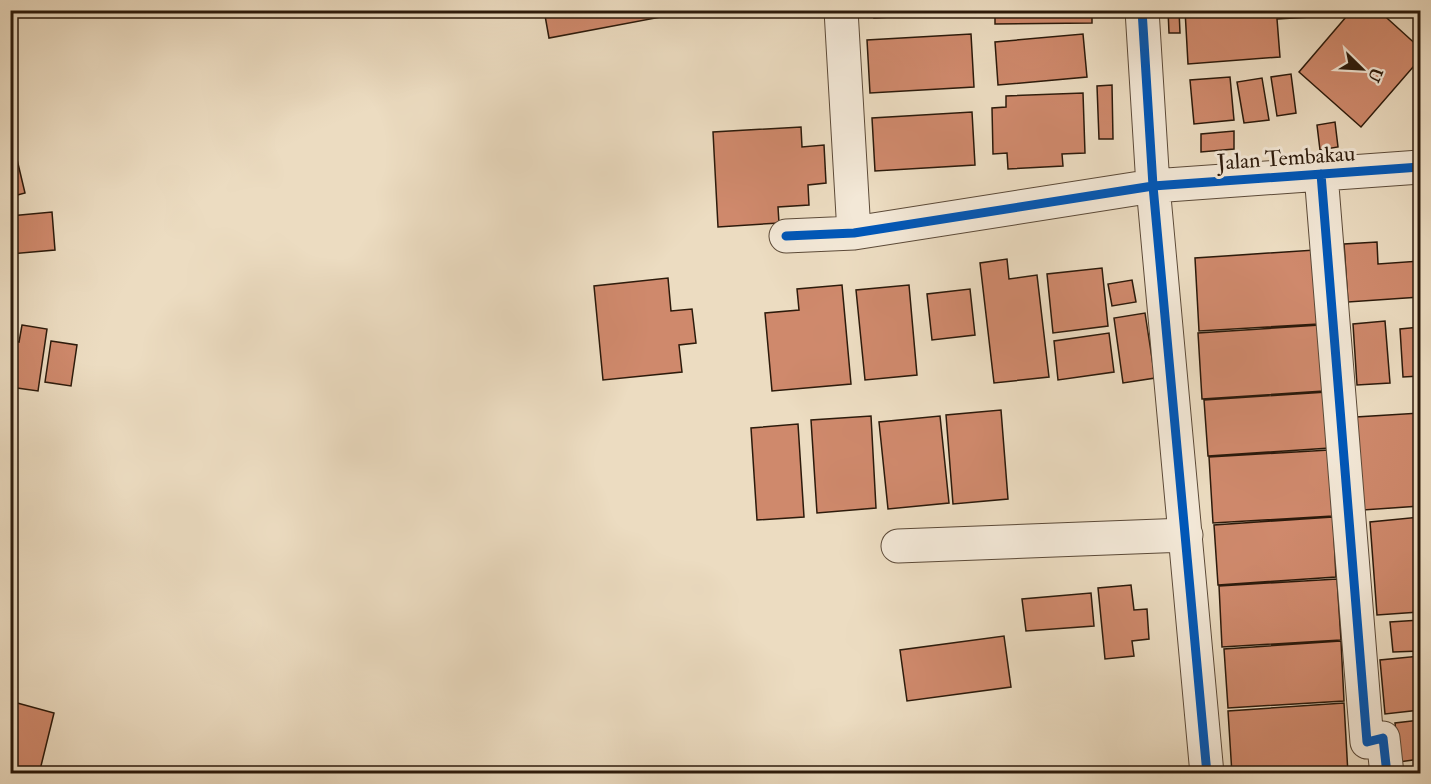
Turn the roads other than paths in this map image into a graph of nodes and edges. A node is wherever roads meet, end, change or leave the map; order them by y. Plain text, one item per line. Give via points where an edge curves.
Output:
1 (841, 10) edge
2 (1142, 10) edge
3 (1420, 167) edge
4 (1321, 174) junction
5 (1154, 186) junction
6 (854, 233) junction
7 (786, 236) dead end
8 (1186, 536) junction
9 (898, 546) dead end
10 (1207, 774) edge
11 (1387, 774) edge

1 - 6 street
2 - 5 street
3 - 4 street, Jalan Tembakau
4 - 5 street, Jalan Tembakau
4 - 11 street via 1367,742 1383,738
5 - 6 street, Jalan Tembakau
5 - 8 street
6 - 7 street, Jalan Tembakau
8 - 9 street
8 - 10 street

